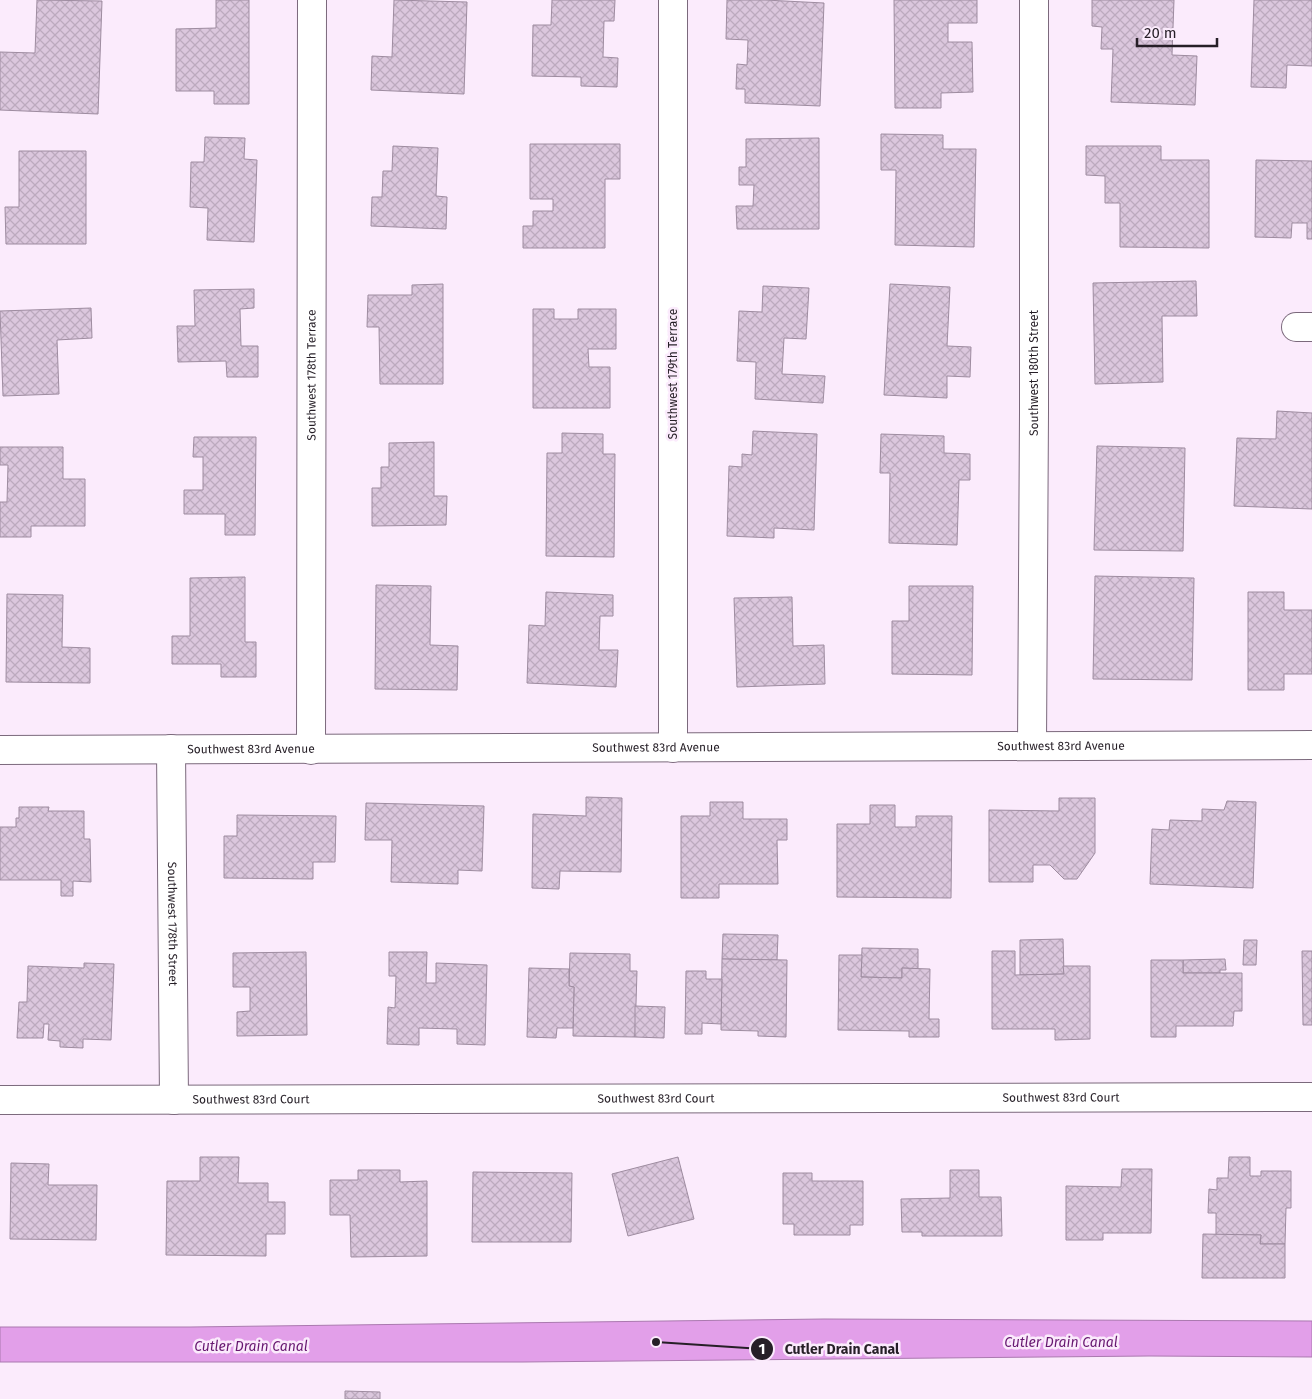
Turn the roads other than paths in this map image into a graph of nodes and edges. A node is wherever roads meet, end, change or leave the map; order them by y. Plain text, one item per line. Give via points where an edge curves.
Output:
1 (312, 0) edge
2 (673, 0) edge
3 (1034, 0) edge
4 (1032, 745) junction
5 (1312, 745) edge
6 (673, 748) junction
7 (171, 749) junction
8 (0, 750) edge
9 (311, 750) junction
10 (1312, 1097) edge
11 (0, 1100) edge
12 (174, 1100) junction

1 - 9 street, Southwest 178th Terrace
2 - 6 street, Southwest 179th Terrace
3 - 4 street, Southwest 180th Street
4 - 5 street, Southwest 83rd Avenue
4 - 6 street, Southwest 83rd Avenue
6 - 9 street, Southwest 83rd Avenue
7 - 8 street, Southwest 83rd Avenue
7 - 9 street, Southwest 83rd Avenue
7 - 12 street, Southwest 178th Street
10 - 12 street, Southwest 83rd Court
11 - 12 street, Southwest 83rd Court

